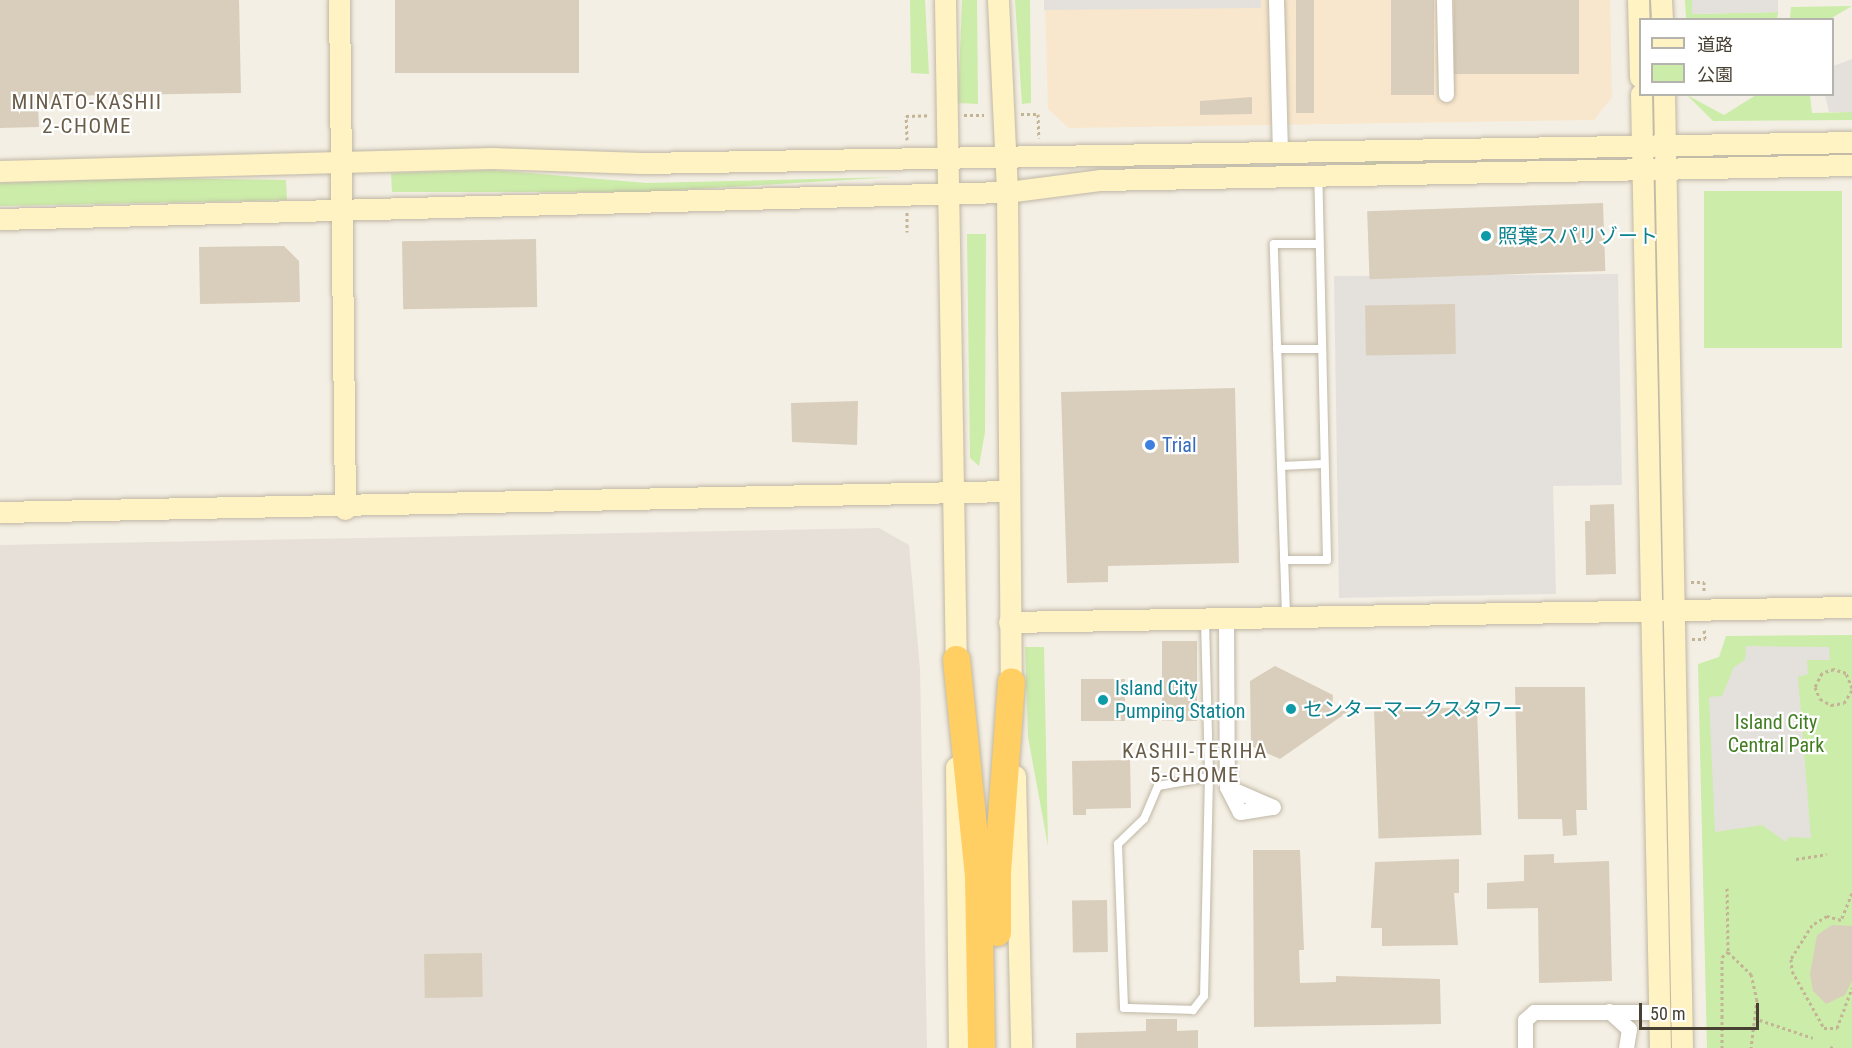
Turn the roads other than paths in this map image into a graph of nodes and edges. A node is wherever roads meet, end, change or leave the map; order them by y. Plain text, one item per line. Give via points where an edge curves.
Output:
1 (339, 0) edge
2 (945, 0) edge
3 (998, 0) edge
4 (1276, 0) edge
5 (1444, 0) edge
6 (1638, 0) edge
7 (1661, 0) edge
8 (1662, 18) edge
9 (1639, 26) edge
10 (1446, 94) dead end
11 (1641, 96) edge
12 (1664, 96) edge
13 (1852, 142) edge
14 (1280, 153) junction
15 (948, 156) junction
16 (1005, 156) junction
17 (1666, 156) junction
18 (1643, 157) junction
19 (341, 162) junction
20 (1852, 165) edge
21 (0, 171) edge
22 (1318, 176) junction
23 (948, 191) junction
24 (1007, 192) junction
25 (340, 209) junction
26 (0, 219) edge
27 (1319, 244) junction
28 (1277, 349) junction
29 (1321, 349) junction
30 (1324, 464) junction
31 (1281, 466) junction
32 (1008, 490) junction
33 (951, 494) junction
34 (345, 509) junction
35 (0, 512) edge
36 (1284, 560) junction
37 (1852, 607) edge
38 (1674, 611) junction
39 (1653, 612) junction
40 (1286, 619) junction
41 (1216, 620) junction
42 (1009, 622) junction
43 (956, 660) junction
44 (1011, 682) junction
45 (1209, 777) junction
46 (1227, 787) dead end
47 (987, 874) junction
48 (1609, 1011) junction
49 (1658, 1012) junction
50 (959, 1048) edge
51 (981, 1048) edge
52 (1000, 1048) edge
53 (1021, 1048) edge
54 (1525, 1048) edge
55 (1626, 1048) edge
56 (1660, 1048) edge
57 (1682, 1048) edge

1 - 19 street
2 - 15 street
3 - 16 street
4 - 14 street
5 - 10 street
6 - 9 street
7 - 8 street
11 - 18 street
12 - 17 street
13 - 17 street
14 - 16 street
14 - 18 street
15 - 16 street
15 - 19 street via 642,164 492,158
15 - 23 street
16 - 24 street
17 - 18 street
17 - 20 street
17 - 38 street
18 - 22 street
18 - 39 street
19 - 21 street
19 - 25 street
22 - 24 street via 1100,180
22 - 27 lane
23 - 24 street
23 - 25 street
23 - 33 street
24 - 32 street
25 - 26 street
25 - 34 street
27 - 28 lane via 1274,243
27 - 29 lane
28 - 29 lane
28 - 31 lane
29 - 30 lane
30 - 31 lane
30 - 36 lane via 1327,560
31 - 36 lane
32 - 33 street
32 - 42 street
33 - 34 street
33 - 43 street
34 - 35 street
36 - 40 lane
37 - 38 street
38 - 39 street
38 - 57 street
39 - 40 street
39 - 49 street
40 - 41 street
41 - 42 street
41 - 45 lane
41 - 46 street
42 - 44 street
43 - 47 highway
43 - 50 street
44 - 47 highway
44 - 53 street
45 - 45 lane via 1204,996 1193,1010 1124,1008 1118,844 1143,819 1158,786
47 - 51 highway
47 - 52 highway
48 - 49 street
48 - 54 street via 1534,1012 1525,1020
48 - 55 street via 1629,1029
49 - 56 street

